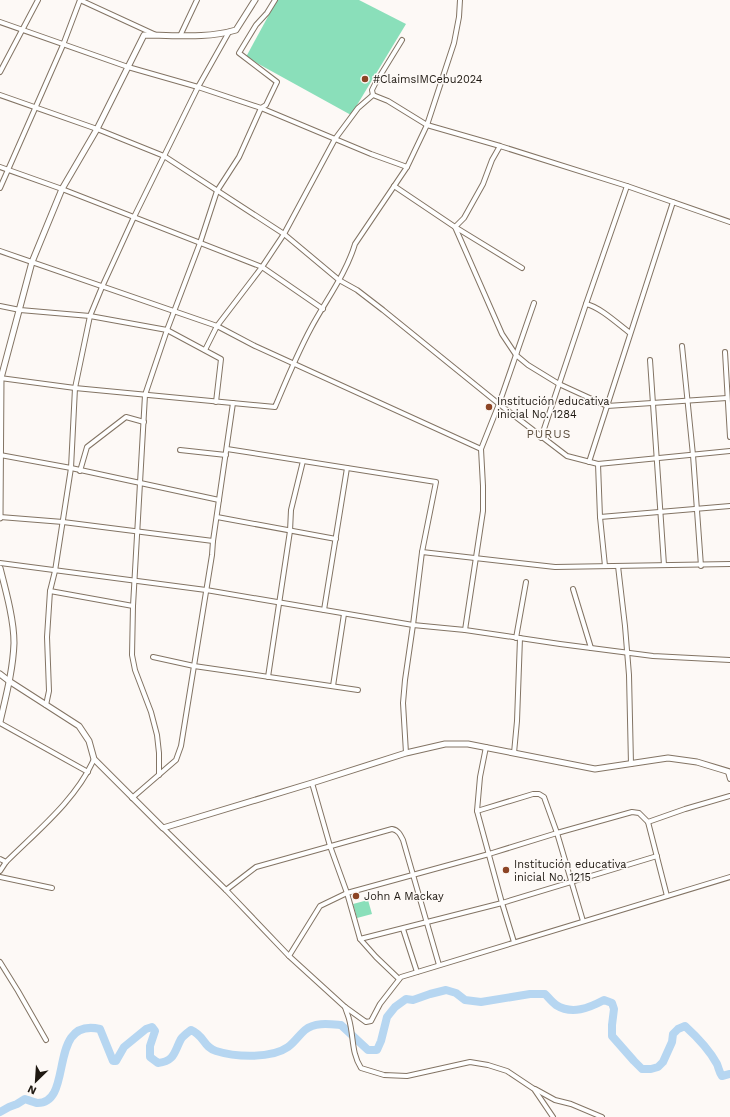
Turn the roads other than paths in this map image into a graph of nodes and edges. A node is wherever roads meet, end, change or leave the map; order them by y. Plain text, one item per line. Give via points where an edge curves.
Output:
1 (38, 0) edge
2 (80, 0) edge
3 (197, 0) edge
4 (256, 0) edge
5 (274, 0) edge
6 (460, 0) edge
7 (0, 22) edge
8 (22, 30) junction
9 (229, 32) junction
10 (156, 35) junction
11 (180, 36) junction
12 (402, 40) dead end
13 (63, 45) junction
14 (128, 67) junction
15 (0, 72) edge
16 (198, 87) junction
17 (0, 95) edge
18 (373, 95) junction
19 (35, 107) junction
20 (261, 108) junction
21 (428, 125) junction
22 (97, 129) junction
23 (335, 139) junction
24 (500, 146) junction
25 (164, 156) junction
26 (0, 167) edge
27 (407, 167) junction
28 (8, 170) junction
29 (394, 186) junction
30 (627, 186) junction
31 (0, 188) edge
32 (62, 189) junction
33 (217, 191) junction
34 (673, 202) junction
35 (134, 217) junction
36 (730, 222) edge
37 (455, 226) junction
38 (284, 234) junction
39 (200, 243) junction
40 (0, 251) edge
41 (32, 262) junction
42 (262, 267) junction
43 (522, 268) dead end
44 (339, 280) junction
45 (102, 287) junction
46 (534, 303) dead end
47 (586, 304) junction
48 (0, 306) edge
49 (323, 309) junction
50 (20, 310) junction
51 (174, 311) junction
52 (90, 316) junction
53 (216, 326) junction
54 (166, 330) junction
55 (630, 333) junction
56 (682, 346) dead end
57 (204, 350) junction
58 (725, 352) dead end
59 (516, 355) junction
60 (650, 360) dead end
61 (294, 364) junction
62 (1, 378) edge
63 (558, 384) junction
64 (75, 388) junction
65 (145, 395) junction
66 (727, 398) junction
67 (687, 400) junction
68 (216, 402) junction
69 (653, 402) junction
70 (233, 403) junction
71 (499, 404) junction
72 (607, 406) junction
73 (144, 422) junction
74 (730, 437) edge
75 (541, 438) junction
76 (481, 448) junction
77 (227, 449) junction
78 (180, 450) dead end
79 (730, 451) edge
80 (0, 455) edge
81 (226, 455) junction
82 (693, 455) junction
83 (656, 458) junction
84 (303, 461) junction
85 (589, 462) junction
86 (598, 464) junction
87 (70, 468) junction
88 (347, 468) junction
89 (80, 471) junction
90 (140, 484) junction
91 (219, 500) junction
92 (730, 506) edge
93 (697, 509) junction
94 (660, 512) junction
95 (0, 517) edge
96 (217, 517) junction
97 (600, 517) junction
98 (63, 522) junction
99 (138, 531) junction
100 (290, 531) junction
101 (336, 539) junction
102 (213, 541) junction
103 (422, 552) junction
104 (476, 558) junction
105 (0, 563) edge
106 (730, 564) edge
107 (664, 565) junction
108 (605, 566) junction
109 (618, 566) junction
110 (701, 566) junction
111 (0, 568) edge
112 (55, 571) junction
113 (134, 581) junction
114 (526, 582) dead end
115 (573, 588) dead end
116 (206, 590) junction
117 (50, 591) junction
118 (279, 603) junction
119 (133, 606) junction
120 (324, 610) junction
121 (344, 614) junction
122 (413, 625) junction
123 (465, 630) junction
124 (518, 638) junction
125 (592, 648) junction
126 (628, 652) junction
127 (153, 657) dead end
128 (730, 660) edge
129 (194, 666) junction
130 (0, 674) edge
131 (268, 677) junction
132 (9, 681) junction
133 (333, 686) junction
134 (358, 690) dead end
135 (46, 705) junction
136 (0, 723) edge
137 (486, 747) junction
138 (406, 754) junction
139 (514, 754) junction
140 (94, 759) junction
141 (631, 764) junction
142 (88, 772) junction
143 (729, 772) edge
144 (160, 775) junction
145 (730, 779) edge
146 (312, 783) junction
147 (730, 796) edge
148 (132, 798) junction
149 (477, 811) junction
150 (648, 822) junction
151 (163, 828) junction
152 (557, 832) junction
153 (330, 846) junction
154 (488, 854) junction
155 (657, 856) junction
156 (0, 859) edge
157 (6, 862) junction
158 (0, 871) edge
159 (413, 875) junction
160 (0, 877) edge
161 (730, 877) edge
162 (572, 882) junction
163 (52, 888) dead end
164 (226, 890) junction
165 (347, 893) junction
166 (667, 896) junction
167 (502, 903) junction
168 (583, 921) junction
169 (426, 923) junction
170 (403, 929) junction
171 (360, 939) junction
172 (514, 942) junction
173 (289, 956) junction
174 (0, 962) edge
175 (438, 965) junction
176 (417, 972) junction
177 (399, 980) junction
178 (345, 1007) junction
179 (46, 1040) dead end
180 (534, 1089) junction
181 (553, 1117) edge
182 (602, 1117) edge

1 - 8 street
2 - 10 street
2 - 13 street
3 - 11 street
4 - 9 street via 236,30
5 - 20 street via 239,53 277,82 266,105
6 - 21 street via 454,43
7 - 8 street
8 - 13 street
8 - 15 street
9 - 11 street
9 - 16 street
10 - 11 street
10 - 14 street via 144,35
12 - 18 street via 375,84
13 - 14 street
13 - 19 street
14 - 16 street
14 - 22 street
16 - 20 street
16 - 25 street
17 - 19 street
18 - 21 street
18 - 23 street via 358,108
19 - 22 street
19 - 28 street
20 - 23 street
20 - 33 street via 239,157
21 - 24 street
21 - 27 street
22 - 25 street
22 - 32 street
23 - 27 street
23 - 38 street
24 - 30 street
24 - 37 street via 464,218
25 - 33 street
25 - 35 street
26 - 28 street
27 - 29 street
28 - 31 street
28 - 32 street
29 - 37 street
29 - 44 street via 355,244 352,256
30 - 34 street
30 - 47 street
32 - 35 street
32 - 41 street
33 - 38 street
33 - 39 street
34 - 36 street
34 - 55 street
35 - 39 street
35 - 45 street
37 - 43 street
37 - 59 street via 502,334
38 - 42 street
38 - 44 street
39 - 42 street
39 - 51 street
40 - 41 street
41 - 45 street
41 - 50 street
42 - 49 street
42 - 53 street
44 - 49 street
44 - 71 street via 383,310
45 - 51 street
45 - 52 street
46 - 59 street
47 - 55 street via 605,314
47 - 63 street
48 - 50 street
49 - 61 street
50 - 52 street
50 - 62 street
51 - 53 street
51 - 54 street
52 - 54 street
52 - 64 street
53 - 57 street
53 - 61 street
54 - 57 street
54 - 65 street
55 - 72 street
56 - 67 street
57 - 68 street via 221,358
58 - 66 street
59 - 63 street
59 - 71 street
60 - 69 street
61 - 70 street via 275,407
61 - 76 street
62 - 64 street
62 - 80 street
63 - 72 street
63 - 75 street
64 - 65 street
64 - 87 street
65 - 68 street
65 - 73 street
66 - 67 street
66 - 74 street
67 - 69 street
67 - 82 street
68 - 70 street
69 - 72 street
69 - 83 street
70 - 77 street
71 - 75 street
71 - 76 street
72 - 85 street
73 - 89 street via 126,417 87,447
73 - 90 street
75 - 85 street via 567,456
76 - 104 street via 483,512
77 - 81 street
77 - 84 street
78 - 81 street
79 - 82 street
80 - 87 street
80 - 95 street
81 - 91 street
82 - 83 street
82 - 93 street
83 - 86 street
83 - 94 street
84 - 88 street
84 - 100 street via 291,510
85 - 86 street
86 - 97 street
87 - 89 street
87 - 98 street
88 - 101 street
88 - 103 street via 436,482
89 - 90 street
90 - 91 street
90 - 99 street
91 - 96 street
92 - 93 street
93 - 94 street
93 - 110 street
94 - 97 street
94 - 107 street
95 - 98 street
96 - 100 street
96 - 102 street
97 - 108 street
98 - 99 street
98 - 112 street
99 - 102 street
99 - 113 street
100 - 101 street
100 - 118 street
101 - 120 street
102 - 116 street
103 - 104 street
103 - 122 street
104 - 108 street via 555,567
104 - 123 street
105 - 112 street
106 - 110 street
107 - 109 street
107 - 110 street
108 - 109 street
109 - 126 street
111 - 132 street via 10,608 14,643
112 - 113 street
112 - 117 street
113 - 116 street
113 - 119 street
114 - 124 street
115 - 125 street
116 - 118 street
116 - 129 street
117 - 119 street
117 - 135 street
118 - 120 street
118 - 131 street
119 - 144 street via 132,655 157,735
120 - 121 street
121 - 122 street
121 - 133 street
122 - 123 street
122 - 138 street via 403,703
123 - 124 street
124 - 125 street
124 - 139 street
125 - 126 street
126 - 128 street
126 - 141 street
127 - 129 street
129 - 131 street
129 - 144 street via 181,746 176,760
130 - 132 street
131 - 133 street
132 - 135 street
132 - 136 street
133 - 134 street
135 - 140 street via 79,726 89,741
136 - 142 street
137 - 138 street via 445,744
137 - 139 street
137 - 149 street
138 - 146 street
139 - 141 street via 595,769
140 - 142 street
140 - 148 street
141 - 143 street via 674,758
142 - 157 street via 66,802
143 - 145 street
144 - 148 street
146 - 151 street
146 - 153 street
147 - 150 street
148 - 151 street
149 - 152 street via 535,793 539,794 546,801
149 - 154 street
150 - 152 street via 640,813 632,812
150 - 155 street
151 - 164 street
152 - 154 street
152 - 162 street
153 - 159 street via 392,828 401,835
153 - 164 street via 256,867
153 - 165 street
154 - 159 street
154 - 167 street
155 - 162 street
155 - 166 street
156 - 157 street
157 - 158 street
159 - 165 street
159 - 169 street
160 - 163 street
161 - 166 street
162 - 167 street
162 - 168 street
164 - 173 street
165 - 171 street
165 - 173 street via 320,906
166 - 168 street
167 - 169 street
167 - 172 street
168 - 172 street
169 - 170 street
169 - 175 street
170 - 171 street
170 - 176 street
171 - 177 street
172 - 175 street
173 - 178 street
174 - 179 street
175 - 176 street
176 - 177 street
177 - 178 street via 380,1004 371,1021 366,1022
178 - 180 street via 356,1060 361,1068 374,1073 407,1076 470,1062 506,1072
180 - 181 street
180 - 182 street via 555,1100

